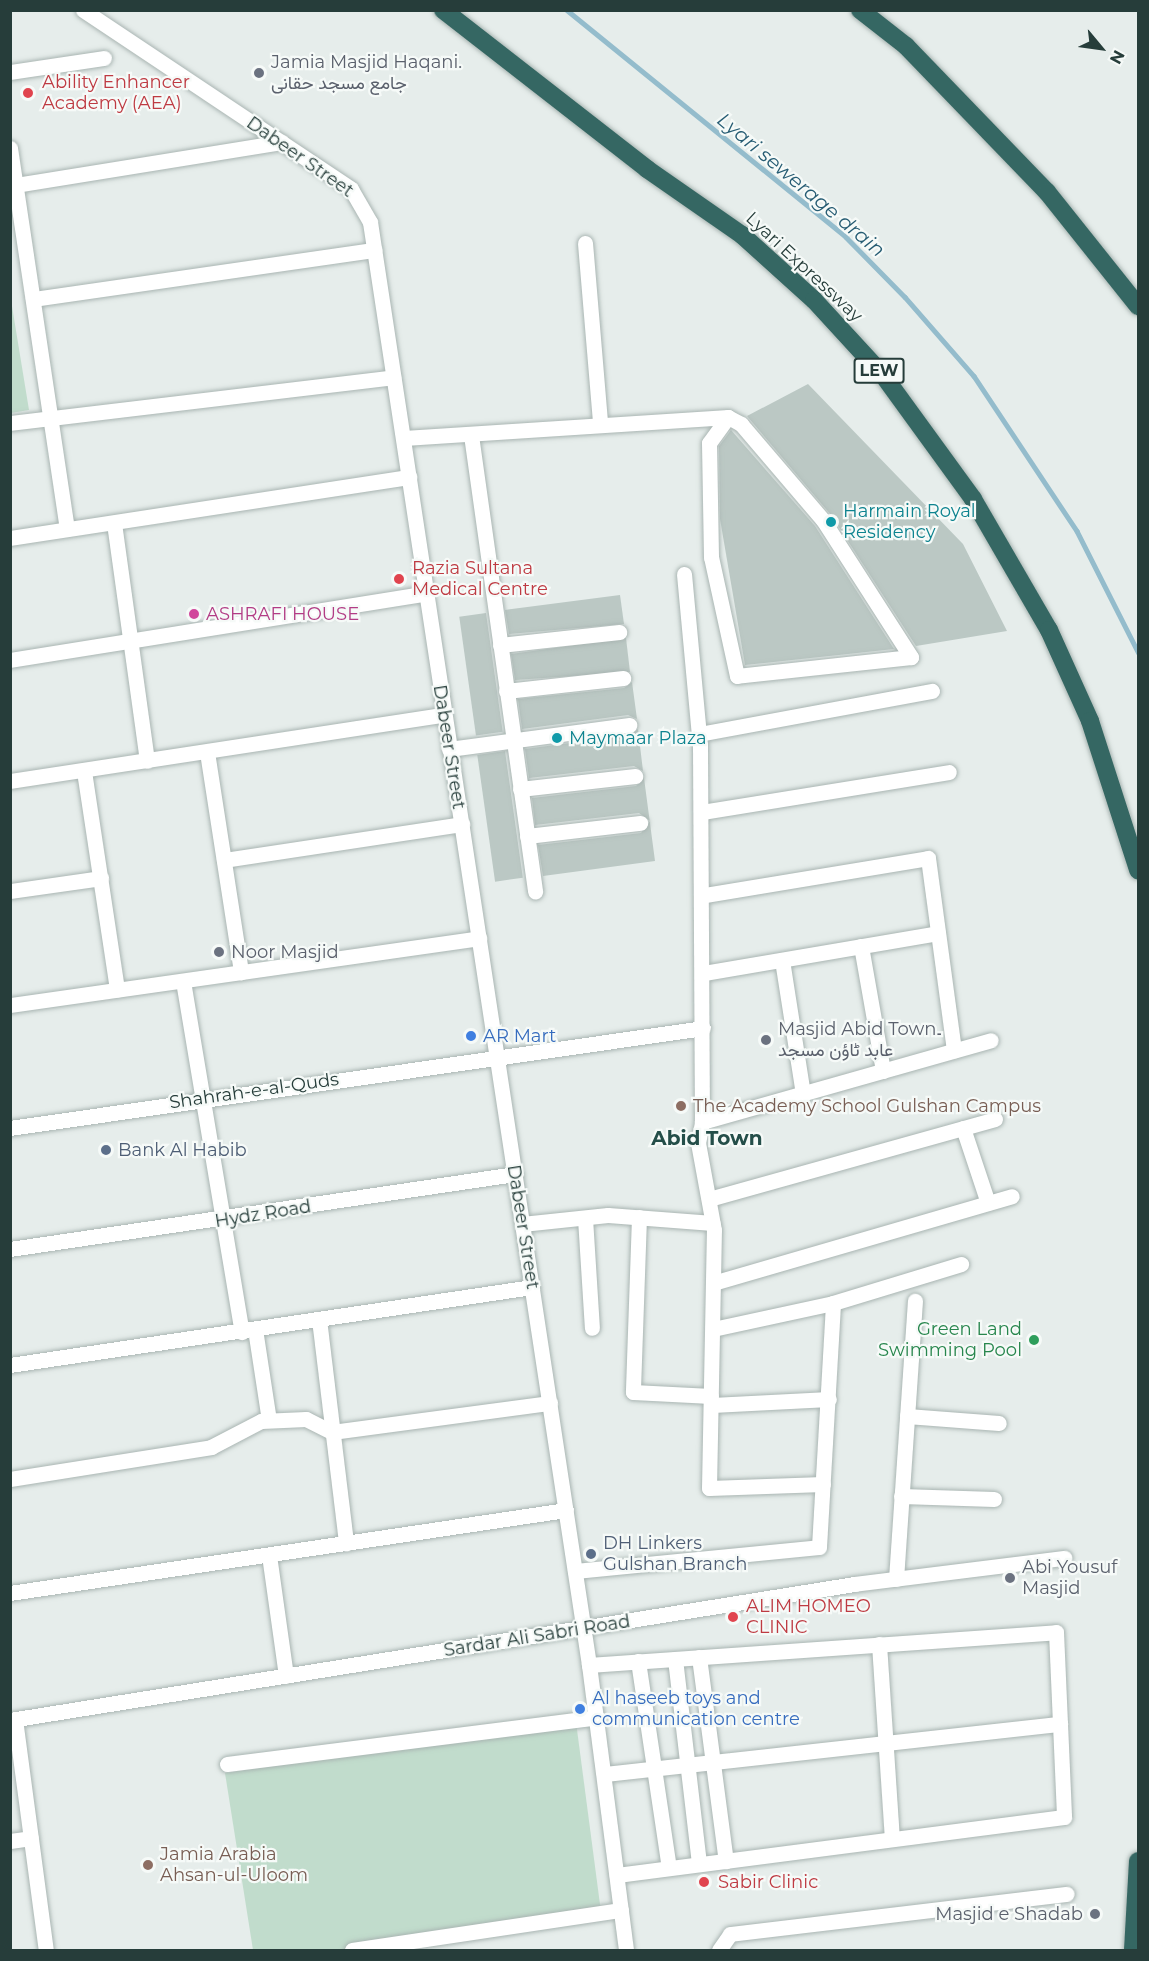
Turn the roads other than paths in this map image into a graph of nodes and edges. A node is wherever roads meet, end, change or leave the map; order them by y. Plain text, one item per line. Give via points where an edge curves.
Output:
1 (83, 10) edge
2 (443, 10) edge
3 (860, 10) edge
4 (104, 58) dead end
5 (10, 72) edge
6 (282, 142) junction
7 (10, 148) edge
8 (15, 194) edge
9 (585, 243) dead end
10 (374, 250) junction
11 (33, 299) junction
12 (1138, 306) edge
13 (393, 376) junction
14 (51, 417) junction
15 (728, 417) junction
16 (10, 423) edge
17 (600, 423) junction
18 (471, 435) junction
19 (404, 438) junction
20 (409, 477) junction
21 (114, 523) junction
22 (67, 529) junction
23 (10, 538) edge
24 (684, 574) dead end
25 (426, 592) junction
26 (619, 632) dead end
27 (130, 640) junction
28 (500, 645) junction
29 (10, 660) edge
30 (623, 678) dead end
31 (506, 691) junction
32 (932, 692) dead end
33 (443, 715) junction
34 (629, 725) dead end
35 (699, 734) junction
36 (513, 739) junction
37 (449, 749) junction
38 (207, 752) junction
39 (147, 761) junction
40 (84, 771) junction
41 (949, 772) dead end
42 (635, 776) dead end
43 (10, 781) edge
44 (520, 789) junction
45 (702, 812) junction
46 (640, 823) dead end
47 (462, 824) junction
48 (527, 836) junction
49 (224, 860) junction
50 (1138, 870) edge
51 (101, 878) junction
52 (10, 891) edge
53 (535, 892) dead end
54 (705, 895) junction
55 (938, 933) junction
56 (479, 938) junction
57 (861, 946) junction
58 (782, 960) junction
59 (241, 972) junction
60 (704, 973) junction
61 (183, 981) junction
62 (117, 990) junction
63 (10, 1005) edge
64 (703, 1028) junction
65 (991, 1040) dead end
66 (954, 1050) junction
67 (497, 1056) junction
68 (882, 1071) junction
69 (803, 1094) junction
70 (202, 1099) junction
71 (995, 1119) dead end
72 (702, 1122) junction
73 (10, 1128) edge
74 (963, 1128) junction
75 (515, 1174) junction
76 (1012, 1196) dead end
77 (708, 1199) junction
78 (988, 1203) junction
79 (639, 1217) junction
80 (585, 1218) junction
81 (225, 1220) junction
82 (713, 1223) junction
83 (522, 1224) junction
84 (10, 1249) edge
85 (961, 1264) dead end
86 (713, 1283) junction
87 (532, 1287) junction
88 (915, 1301) dead end
89 (833, 1303) junction
90 (319, 1319) junction
91 (592, 1328) dead end
92 (713, 1329) junction
93 (248, 1331) junction
94 (10, 1365) edge
95 (830, 1399) junction
96 (711, 1401) junction
97 (550, 1403) junction
98 (907, 1416) junction
99 (269, 1420) junction
100 (999, 1423) dead end
101 (333, 1432) junction
102 (10, 1479) edge
103 (823, 1484) junction
104 (901, 1496) junction
105 (994, 1499) dead end
106 (566, 1510) junction
107 (346, 1543) junction
108 (269, 1555) junction
109 (1064, 1558) dead end
110 (575, 1571) junction
111 (896, 1579) junction
112 (10, 1593) edge
113 (584, 1628) junction
114 (879, 1644) junction
115 (699, 1657) junction
116 (675, 1659) junction
117 (638, 1661) junction
118 (589, 1665) junction
119 (286, 1676) junction
120 (597, 1717) junction
121 (13, 1719) edge
122 (1060, 1724) junction
123 (886, 1743) junction
124 (713, 1762) junction
125 (227, 1764) dead end
126 (687, 1765) junction
127 (654, 1769) junction
128 (605, 1774) junction
129 (31, 1838) junction
130 (892, 1839) junction
131 (10, 1841) edge
132 (726, 1861) junction
133 (1138, 1861) edge
134 (699, 1864) junction
135 (669, 1868) junction
136 (617, 1875) junction
137 (1067, 1894) dead end
138 (621, 1910) junction
139 (46, 1950) edge
140 (352, 1950) edge
141 (626, 1950) edge
142 (719, 1950) edge
143 (1133, 1950) edge

1 - 6 street, Dabeer Street
2 - 50 highway, Lyari Expressway / LEW via 647,169 742,235 814,300 883,375 973,499 1049,630 1090,721
3 - 12 highway via 906,46 1047,192
4 - 5 street
6 - 8 street
6 - 10 street, Dabeer Street via 351,189 370,222
7 - 8 street
8 - 11 street
9 - 17 street
10 - 11 street
10 - 13 street, Dabeer Street
11 - 14 street
13 - 14 street
13 - 19 street, Dabeer Street
14 - 16 street
14 - 22 street
15 - 15 street via 708,443 711,557 737,676 911,657 823,520 741,424
15 - 17 street
17 - 18 street
18 - 19 street
18 - 28 street
19 - 20 street, Dabeer Street
20 - 21 street
20 - 25 street, Dabeer Street
21 - 22 street
21 - 27 street
22 - 23 street
24 - 35 street
25 - 27 street
25 - 33 street, Dabeer Street
26 - 28 street
27 - 29 street
27 - 39 street
28 - 31 street
30 - 31 street
31 - 36 street
32 - 35 street
33 - 37 street, Dabeer Street
33 - 38 street
34 - 36 street
35 - 45 street
36 - 37 street
36 - 44 street
37 - 47 street, Dabeer Street
38 - 39 street
38 - 49 street
39 - 40 street
40 - 43 street
40 - 51 street
41 - 45 street
42 - 44 street
44 - 48 street
45 - 54 street
46 - 48 street
47 - 49 street
47 - 56 street, Dabeer Street
48 - 53 street
49 - 59 street
51 - 52 street
51 - 62 street
54 - 55 street via 928,858
54 - 60 street
55 - 57 street
55 - 66 street
56 - 59 street
56 - 67 street, Dabeer Street
57 - 58 street
57 - 68 street
58 - 60 street
58 - 69 street
59 - 61 street
60 - 64 street
61 - 62 street
61 - 70 street
62 - 63 street
64 - 67 street, Shahrah-e-al-Quds
64 - 72 street
65 - 66 street
66 - 68 street
67 - 70 street, Shahrah-e-al-Quds
67 - 75 street, Dabeer Street
68 - 69 street
69 - 72 street
70 - 73 street, Shahrah-e-al-Quds
70 - 81 street
71 - 74 street
72 - 77 street via 698,1143
74 - 77 street
74 - 78 street
75 - 81 street, Hydz Road
75 - 83 street, Dabeer Street
76 - 78 street
77 - 82 street
78 - 86 street
79 - 80 street
79 - 82 street
79 - 96 street via 633,1392
80 - 83 street
80 - 91 street
81 - 84 street, Hydz Road
81 - 93 street
82 - 86 street
83 - 87 street, Dabeer Street
85 - 89 street
86 - 92 street
87 - 90 street
87 - 97 street, Dabeer Street
88 - 98 street
89 - 92 street
89 - 95 street
90 - 93 street
90 - 101 street
92 - 96 street
93 - 94 street
93 - 99 street
95 - 96 street
95 - 103 street
96 - 103 street via 709,1488
97 - 101 street
97 - 106 street, Dabeer Street
98 - 100 street
98 - 104 street
99 - 101 street via 306,1419
99 - 102 street via 211,1447
101 - 107 street
103 - 110 street via 819,1547
104 - 105 street
104 - 111 street
106 - 107 street
106 - 110 street, Dabeer Street
107 - 108 street
108 - 112 street
108 - 119 street
109 - 111 street, Sardar Ali Sabri Road
110 - 113 street, Dabeer Street
111 - 113 street, Sardar Ali Sabri Road
113 - 118 street, Dabeer Street
113 - 119 street, Sardar Ali Sabri Road
114 - 115 street
114 - 122 street via 1056,1632
114 - 123 street
115 - 116 street
115 - 124 street
116 - 117 street
116 - 126 street
117 - 118 street
117 - 127 street
118 - 120 street, Dabeer Street
119 - 121 street, Sardar Ali Sabri Road
120 - 125 street
120 - 128 street, Dabeer Street
121 - 129 street
122 - 123 street
122 - 130 street via 1064,1817
123 - 124 street
123 - 130 street
124 - 126 street
124 - 132 street
126 - 127 street
126 - 134 street
127 - 128 street
127 - 135 street
128 - 136 street, Dabeer Street
129 - 131 street
129 - 139 street
130 - 132 street
132 - 134 street
133 - 143 highway
134 - 135 street
135 - 136 street
136 - 138 street, Dabeer Street
137 - 142 street via 730,1934
138 - 140 street
138 - 141 street, Dabeer Street

